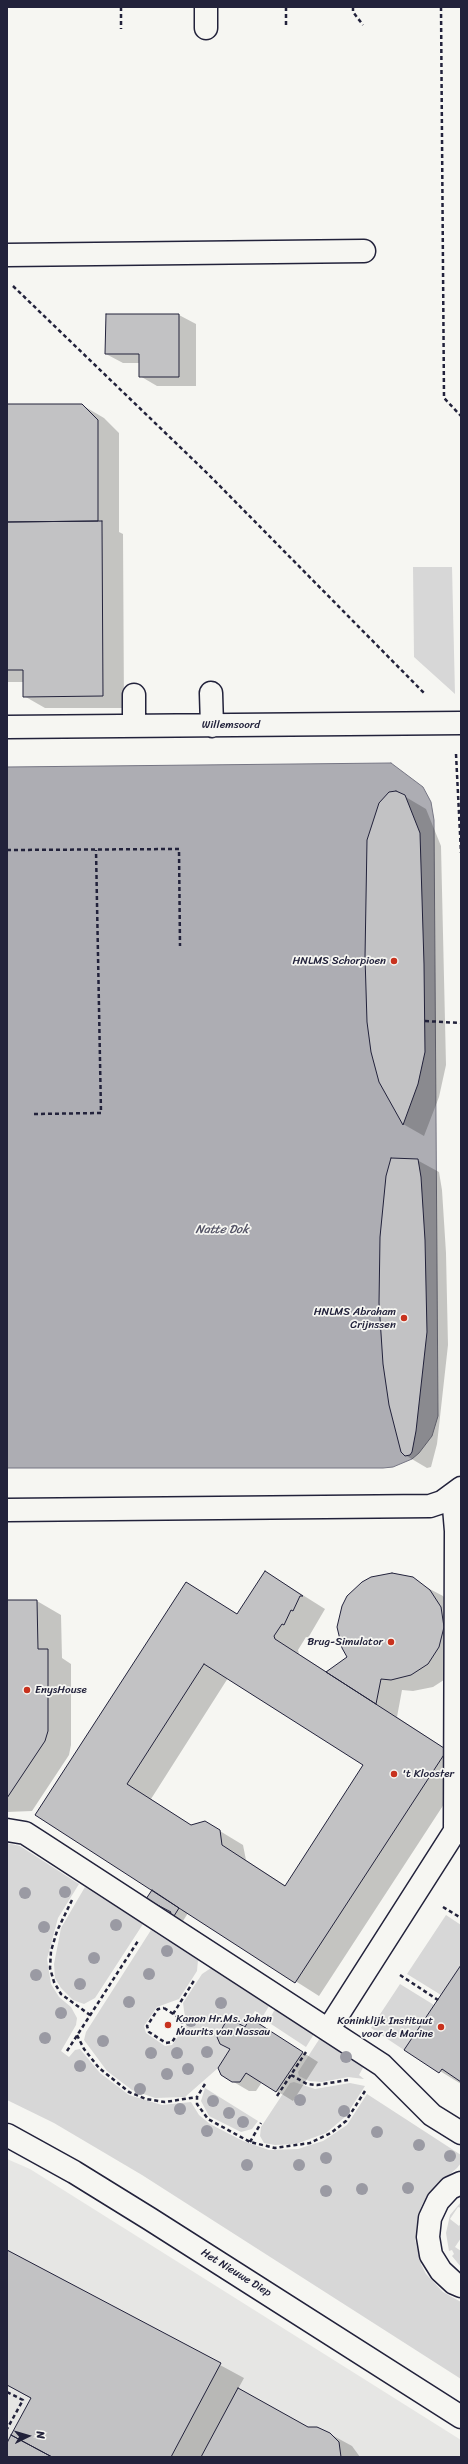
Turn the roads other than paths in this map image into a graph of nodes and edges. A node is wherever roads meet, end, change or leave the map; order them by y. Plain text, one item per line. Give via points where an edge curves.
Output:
1 (364, 251) dead end
2 (7, 255) edge
3 (211, 693) dead end
4 (134, 695) dead end
5 (458, 723) edge
6 (134, 726) junction
7 (212, 726) junction
8 (7, 728) edge
9 (457, 1492) edge
10 (7, 1510) edge
11 (7, 1830) edge
12 (326, 2028) junction
13 (461, 2133) edge
14 (7, 2135) edge
15 (461, 2183) edge
16 (461, 2286) edge
17 (461, 2417) edge

1 - 2 street
3 - 7 street
4 - 6 street
5 - 7 street, Willemsoord
6 - 7 street, Willemsoord
6 - 8 street, Willemsoord
9 - 10 street via 430,1506
9 - 12 street via 455,1831
11 - 12 street via 25,1833
12 - 13 street via 382,2065 432,2114
14 - 17 street, Het Nieuwe Diep via 74,2172 150,2219
15 - 16 street via 450,2188 438,2201 430,2218 428,2237 431,2255 441,2271

